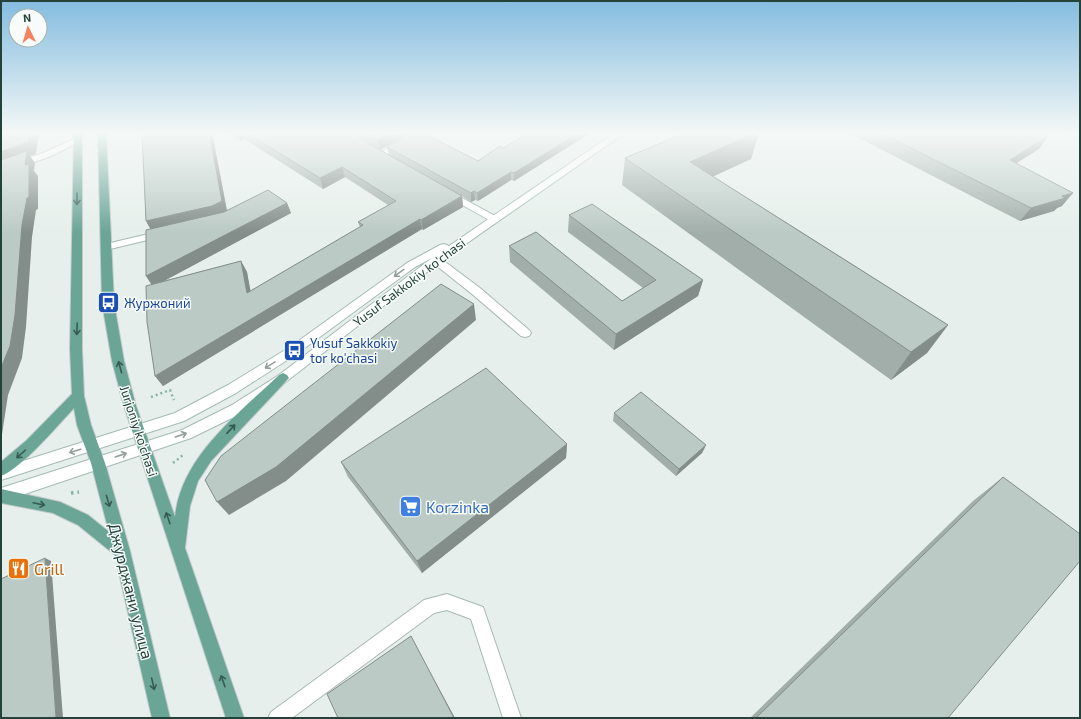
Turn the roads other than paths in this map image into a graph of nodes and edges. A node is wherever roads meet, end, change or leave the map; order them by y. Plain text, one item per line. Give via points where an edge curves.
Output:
1 (14, 166) edge
2 (78, 166) edge
3 (103, 166) edge
4 (573, 166) edge
5 (1, 170) edge
6 (440, 189) edge
7 (494, 219) junction
8 (171, 231) edge
9 (106, 247) junction
10 (436, 260) junction
11 (525, 333) dead end
12 (283, 378) junction
13 (78, 396) junction
14 (138, 431) junction
15 (92, 446) junction
16 (144, 447) junction
17 (98, 463) junction
18 (1, 470) edge
19 (1, 474) edge
20 (1, 495) edge
21 (122, 550) junction
22 (179, 550) junction
23 (161, 718) edge
24 (235, 718) edge
25 (277, 718) edge
26 (512, 718) edge

1 - 5 main road
2 -> 13 main road
3 - 9 main road, Jurjoniy ko'chasi
4 - 7 main road, Yusuf Sakkokiy ko'chasi
6 - 7 main road
7 - 10 main road, Yusuf Sakkokiy ko'chasi
7 -> 14 main road, Yusuf Sakkokiy ko'chasi via 411,264 294,350 232,388 179,417
8 - 9 main road
14 -> 9 main road, Jurjoniy ko'chasi via 118,361 108,303
10 - 11 main road
10 - 12 main road, Yusuf Sakkokiy ko'chasi
16 -> 12 main road, Yusuf Sakkokiy ko'chasi via 186,434 237,409
22 -> 12 main road via 183,506 192,479 206,457
13 - 15 main road via 84,426
13 -> 18 main road via 39,438
14 - 15 main road, Yusuf Sakkokiy ko'chasi
14 - 16 main road, Jurjoniy ko'chasi
15 - 17 main road
15 -> 19 main road, Yusuf Sakkokiy ko'chasi
17 -> 16 main road, Yusuf Sakkokiy ko'chasi
22 -> 16 main road, Jurjoniy ko'chasi
17 - 20 main road, Yusuf Sakkokiy ko'chasi
17 -> 21 main road, Джурджани улица
20 -> 21 main road via 55,507 83,520
21 -> 23 main road, Джурджани улица
24 -> 22 main road, Jurjoniy ko'chasi
25 - 26 main road via 430,606 447,602 477,613

